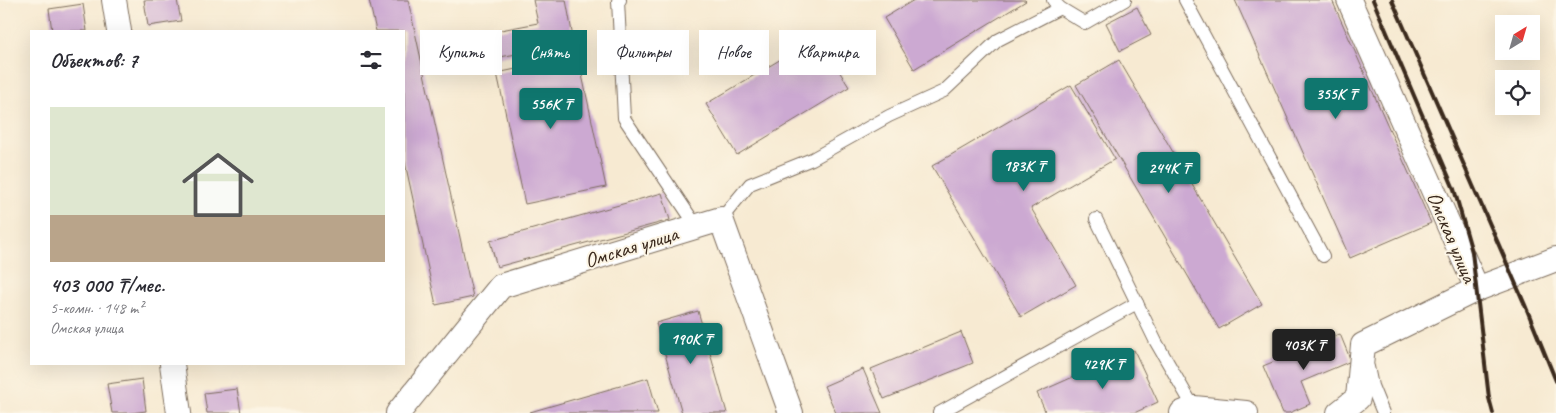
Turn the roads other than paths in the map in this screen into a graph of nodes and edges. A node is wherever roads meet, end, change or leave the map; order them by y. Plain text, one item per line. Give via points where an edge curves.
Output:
1 (114, 0) edge
2 (620, 0) edge
3 (1125, 0) edge
4 (1185, 0) edge
5 (1349, 0) edge
6 (1056, 4) edge
7 (119, 30) edge
8 (720, 219) junction
9 (1096, 219) dead end
10 (697, 227) junction
11 (1323, 256) dead end
12 (1556, 259) edge
13 (1476, 289) junction
14 (1137, 303) junction
15 (1363, 346) junction
16 (172, 365) edge
17 (1188, 411) edge
18 (179, 413) edge
19 (398, 413) edge
20 (791, 413) edge
21 (939, 413) edge
22 (1246, 413) edge
23 (1340, 413) edge
24 (1384, 413) edge

1 - 7 street
2 - 10 lane via 624,118
3 - 6 lane via 1084,23
4 - 11 lane
5 - 13 street, Омская улица
6 - 8 lane via 998,40 944,91 889,116 812,158 750,184
8 - 10 street, Омская улица
8 - 20 street
9 - 14 lane
10 - 19 street, Омская улица via 501,286
12 - 13 street
13 - 15 street, Омская улица
14 - 17 lane
14 - 21 lane
15 - 23 street via 1358,398
15 - 24 lane via 1372,386
16 - 18 street
17 - 22 street

